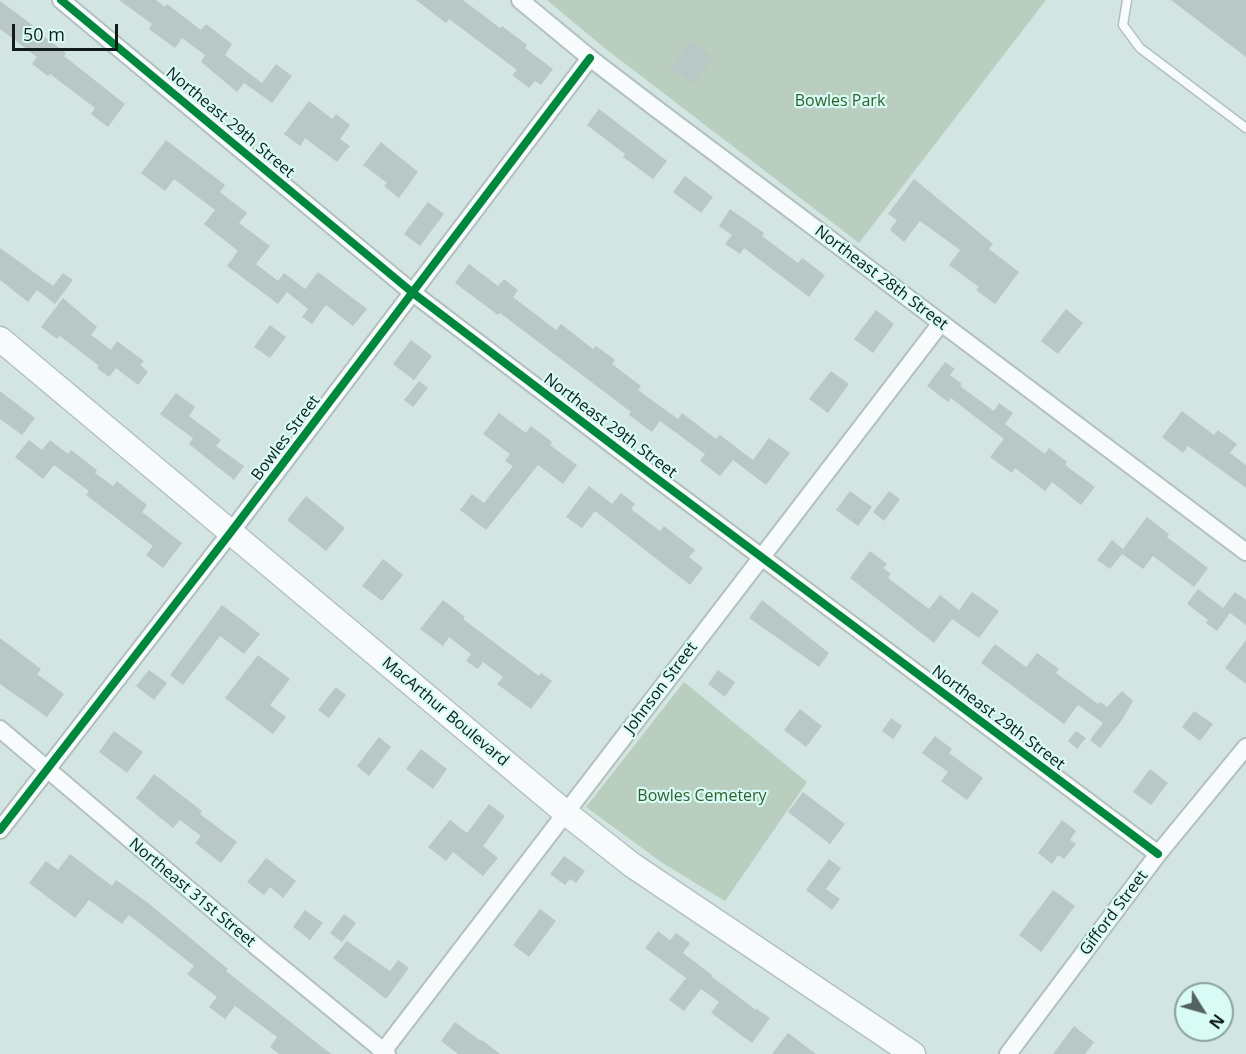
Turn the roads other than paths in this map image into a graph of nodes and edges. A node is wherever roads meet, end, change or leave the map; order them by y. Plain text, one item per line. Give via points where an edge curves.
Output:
1 (61, 0) edge
2 (520, 0) edge
3 (1127, 0) edge
4 (590, 58) junction
5 (1246, 128) edge
6 (412, 293) junction
7 (941, 322) junction
8 (0, 339) edge
9 (231, 532) junction
10 (1246, 552) edge
11 (761, 557) junction
12 (0, 729) edge
13 (1246, 747) edge
14 (48, 769) junction
15 (566, 813) junction
16 (0, 830) edge
17 (1158, 854) junction
18 (384, 1053) edge
19 (913, 1054) edge
20 (1008, 1054) edge

1 - 6 street, Northeast 29th Street
2 - 4 street, Northeast 28th Street
3 - 5 lane via 1123,25 1140,48
4 - 6 street, Bowles Street
4 - 7 street, Northeast 28th Street
6 - 9 street, Bowles Street
6 - 11 street, Northeast 29th Street
7 - 10 street, Northeast 28th Street
7 - 11 street, Johnson Street
8 - 9 main road, MacArthur Boulevard
9 - 14 street, Bowles Street
9 - 15 main road, MacArthur Boulevard
11 - 15 street, Johnson Street
11 - 17 street, Northeast 29th Street
12 - 14 street, Northeast 31st Street
13 - 17 street, Gifford Street
14 - 16 street, Bowles Street
14 - 18 street, Northeast 31st Street
15 - 18 street, Johnson Street
15 - 19 main road, MacArthur Boulevard via 641,872
17 - 20 street, Gifford Street

